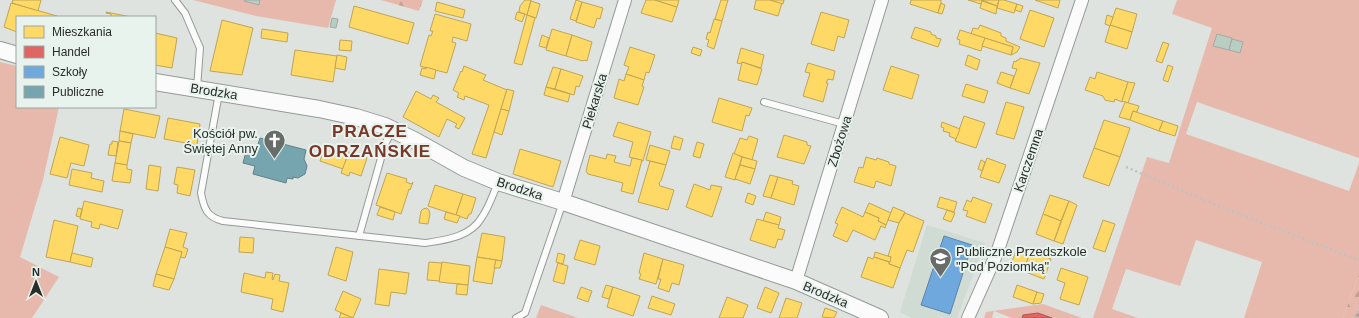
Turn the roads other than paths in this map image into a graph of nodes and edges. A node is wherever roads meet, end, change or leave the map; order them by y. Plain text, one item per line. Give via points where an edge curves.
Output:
1 (175, 0) edge
2 (625, 0) edge
3 (882, 0) edge
4 (1082, 0) edge
5 (0, 50) edge
6 (16, 55) edge
7 (156, 82) edge
8 (197, 88) junction
9 (220, 92) junction
10 (764, 102) dead end
11 (844, 124) junction
12 (393, 129) junction
13 (498, 182) junction
14 (563, 202) junction
15 (359, 236) junction
16 (796, 281) junction
17 (516, 318) edge
18 (880, 318) edge
19 (968, 318) edge

1 - 8 lane via 185,13 200,48
2 - 14 street, Piekarska
3 - 11 street, Zbożowa
4 - 19 street, Karczemna via 997,253
5 - 6 street
7 - 8 street, Brodzka
8 - 9 street, Brodzka
9 - 12 street, Brodzka via 319,109
9 - 15 lane via 201,193 204,207 214,219
10 - 11 lane
11 - 16 street, Zbożowa
12 - 13 street, Brodzka via 464,168
12 - 15 lane via 385,144
13 - 14 street, Brodzka
13 - 15 lane via 482,219 470,230 451,239 425,243
14 - 16 street, Brodzka
14 - 17 lane via 525,313
16 - 18 street, Brodzka

